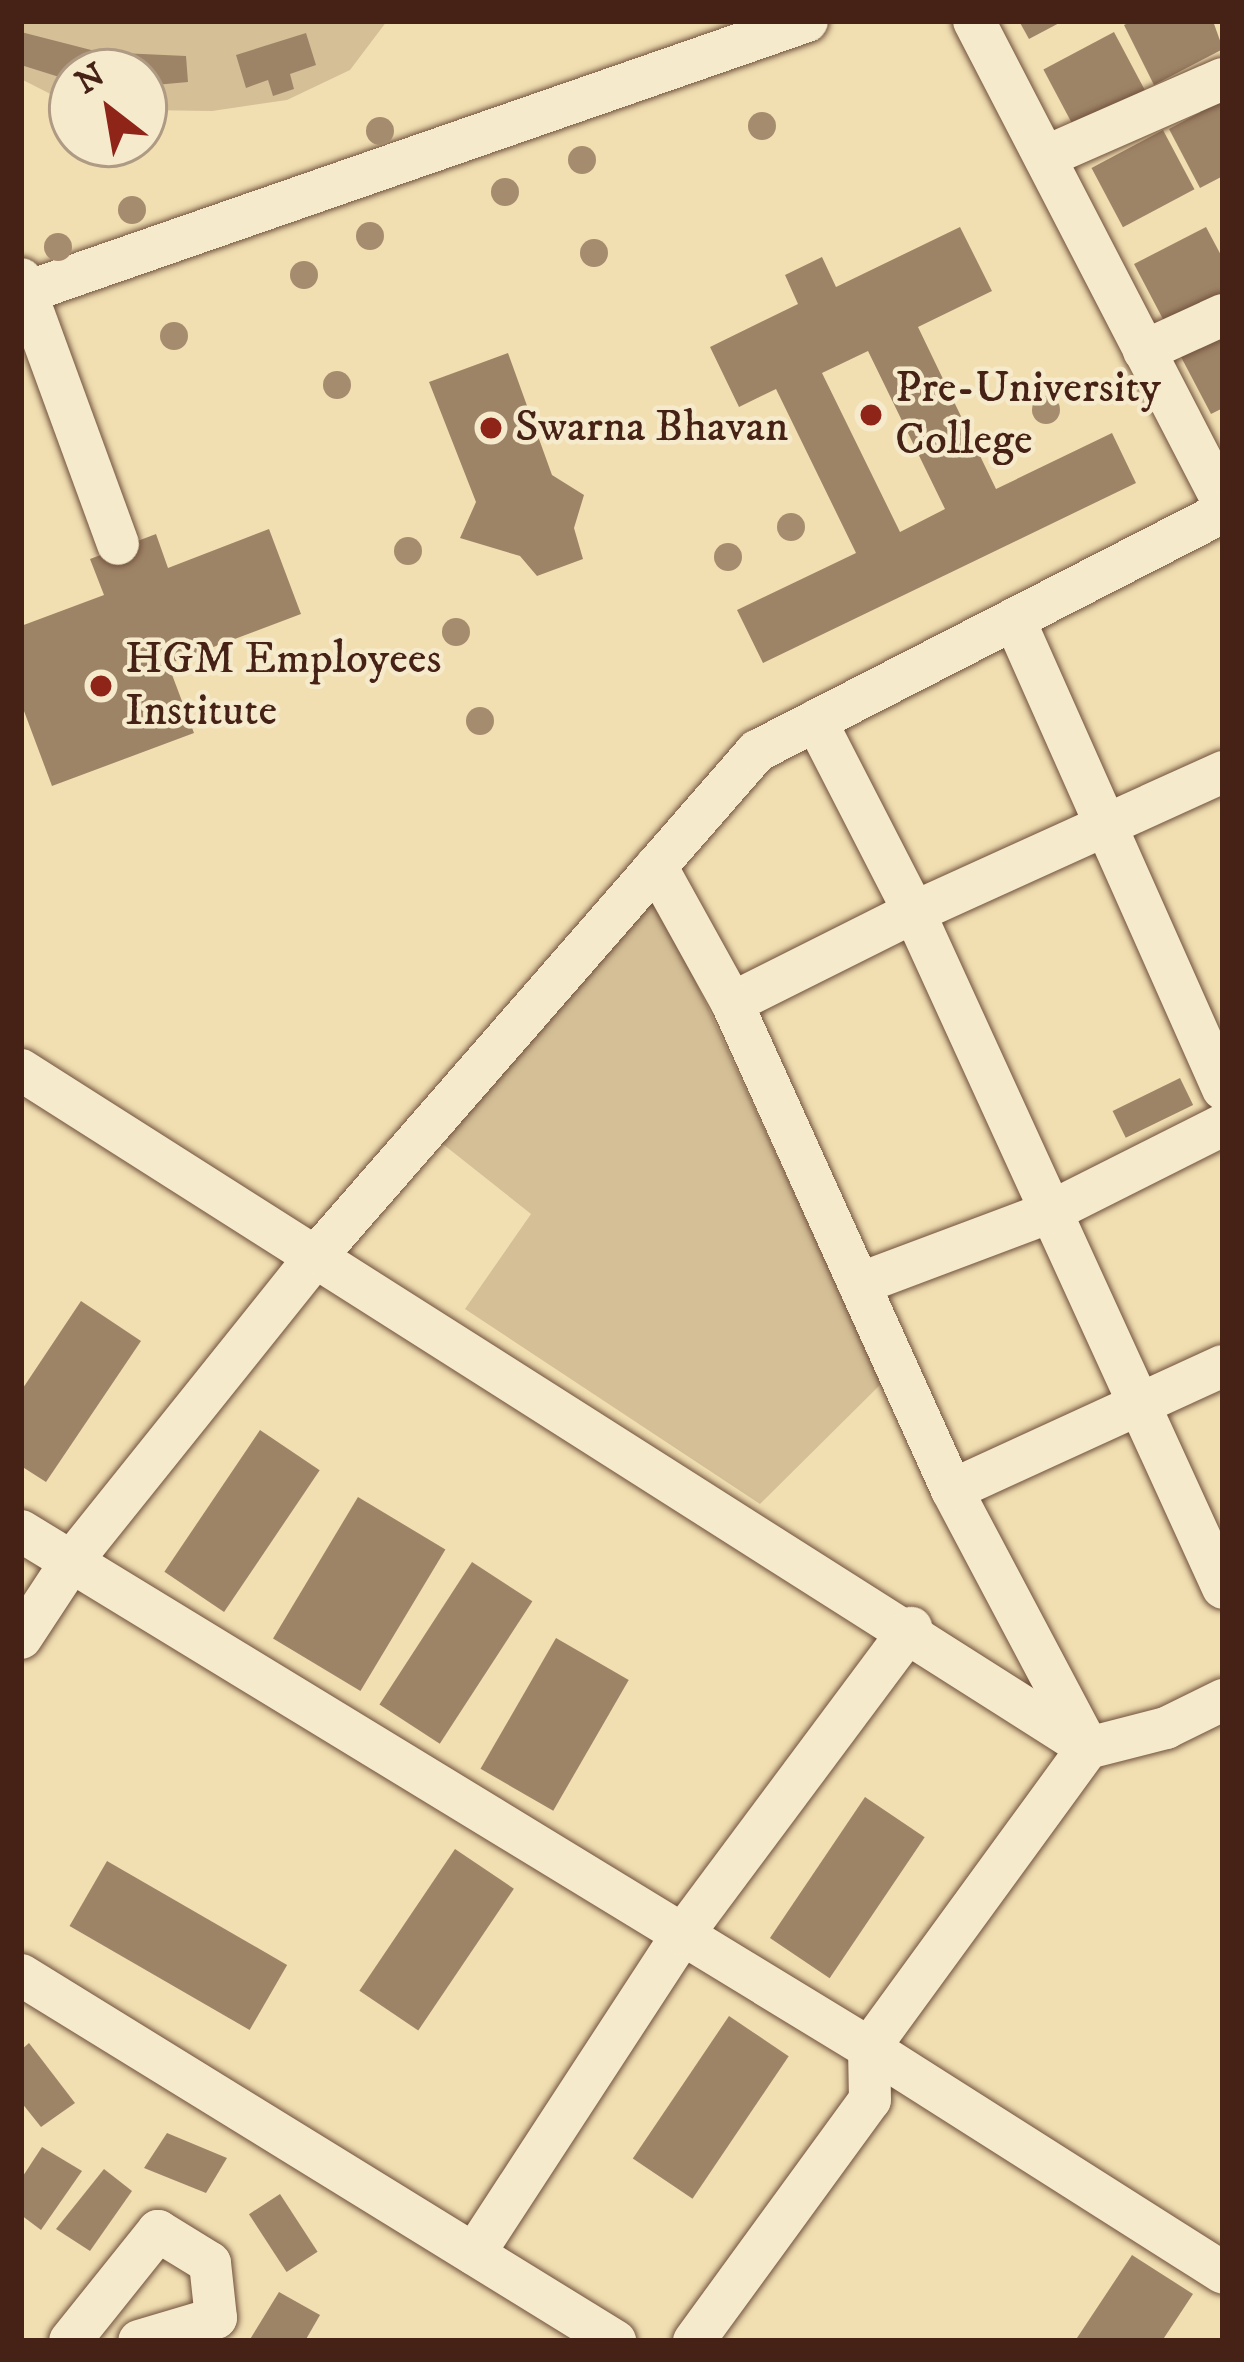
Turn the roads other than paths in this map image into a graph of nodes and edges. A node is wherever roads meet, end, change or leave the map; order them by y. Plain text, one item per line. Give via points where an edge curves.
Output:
1 (807, 21) edge
2 (974, 21) edge
3 (1223, 79) edge
4 (1045, 157) junction
5 (22, 288) edge
6 (1223, 315) edge
7 (1144, 351) junction
8 (1223, 502) edge
9 (1223, 512) edge
10 (118, 544) dead end
11 (1013, 619) junction
12 (816, 721) junction
13 (1223, 772) edge
14 (1106, 824) junction
15 (656, 866) junction
16 (914, 912) junction
17 (732, 1003) junction
18 (21, 1070) edge
19 (1223, 1089) edge
20 (1223, 1125) edge
21 (1048, 1213) junction
22 (318, 1254) junction
23 (859, 1284) junction
24 (1223, 1366) edge
25 (1135, 1406) junction
26 (952, 1490) junction
27 (21, 1531) edge
28 (70, 1562) junction
29 (1223, 1588) edge
30 (911, 1628) junction
31 (21, 1638) edge
32 (1223, 1700) edge
33 (1088, 1748) junction
34 (683, 1934) junction
35 (21, 1975) edge
36 (869, 2048) junction
37 (474, 2254) junction
38 (1223, 2273) edge
39 (70, 2341) edge
40 (139, 2341) edge
41 (615, 2341) edge
42 (694, 2341) edge

1 - 5 street
2 - 4 street
3 - 4 street
4 - 7 street
5 - 10 street
6 - 7 street
7 - 8 street
9 - 11 street
11 - 12 street
11 - 14 street
12 - 15 street via 758,751
12 - 16 street
13 - 14 street
14 - 16 street
14 - 19 street
15 - 17 street
15 - 22 street
16 - 17 street
16 - 21 street
17 - 23 street
18 - 22 street
20 - 21 street
21 - 23 street
21 - 25 street
22 - 28 street
22 - 30 street
23 - 26 street
24 - 25 street
25 - 26 street
25 - 29 street
26 - 33 street
27 - 28 street
28 - 31 street
28 - 34 street
30 - 33 street
30 - 34 street
32 - 33 street via 1166,1728
33 - 36 street
34 - 36 street
34 - 37 street
35 - 37 street
36 - 38 street
36 - 42 street via 870,2100
37 - 41 street
39 - 40 street via 158,2231 210,2263 216,2318

